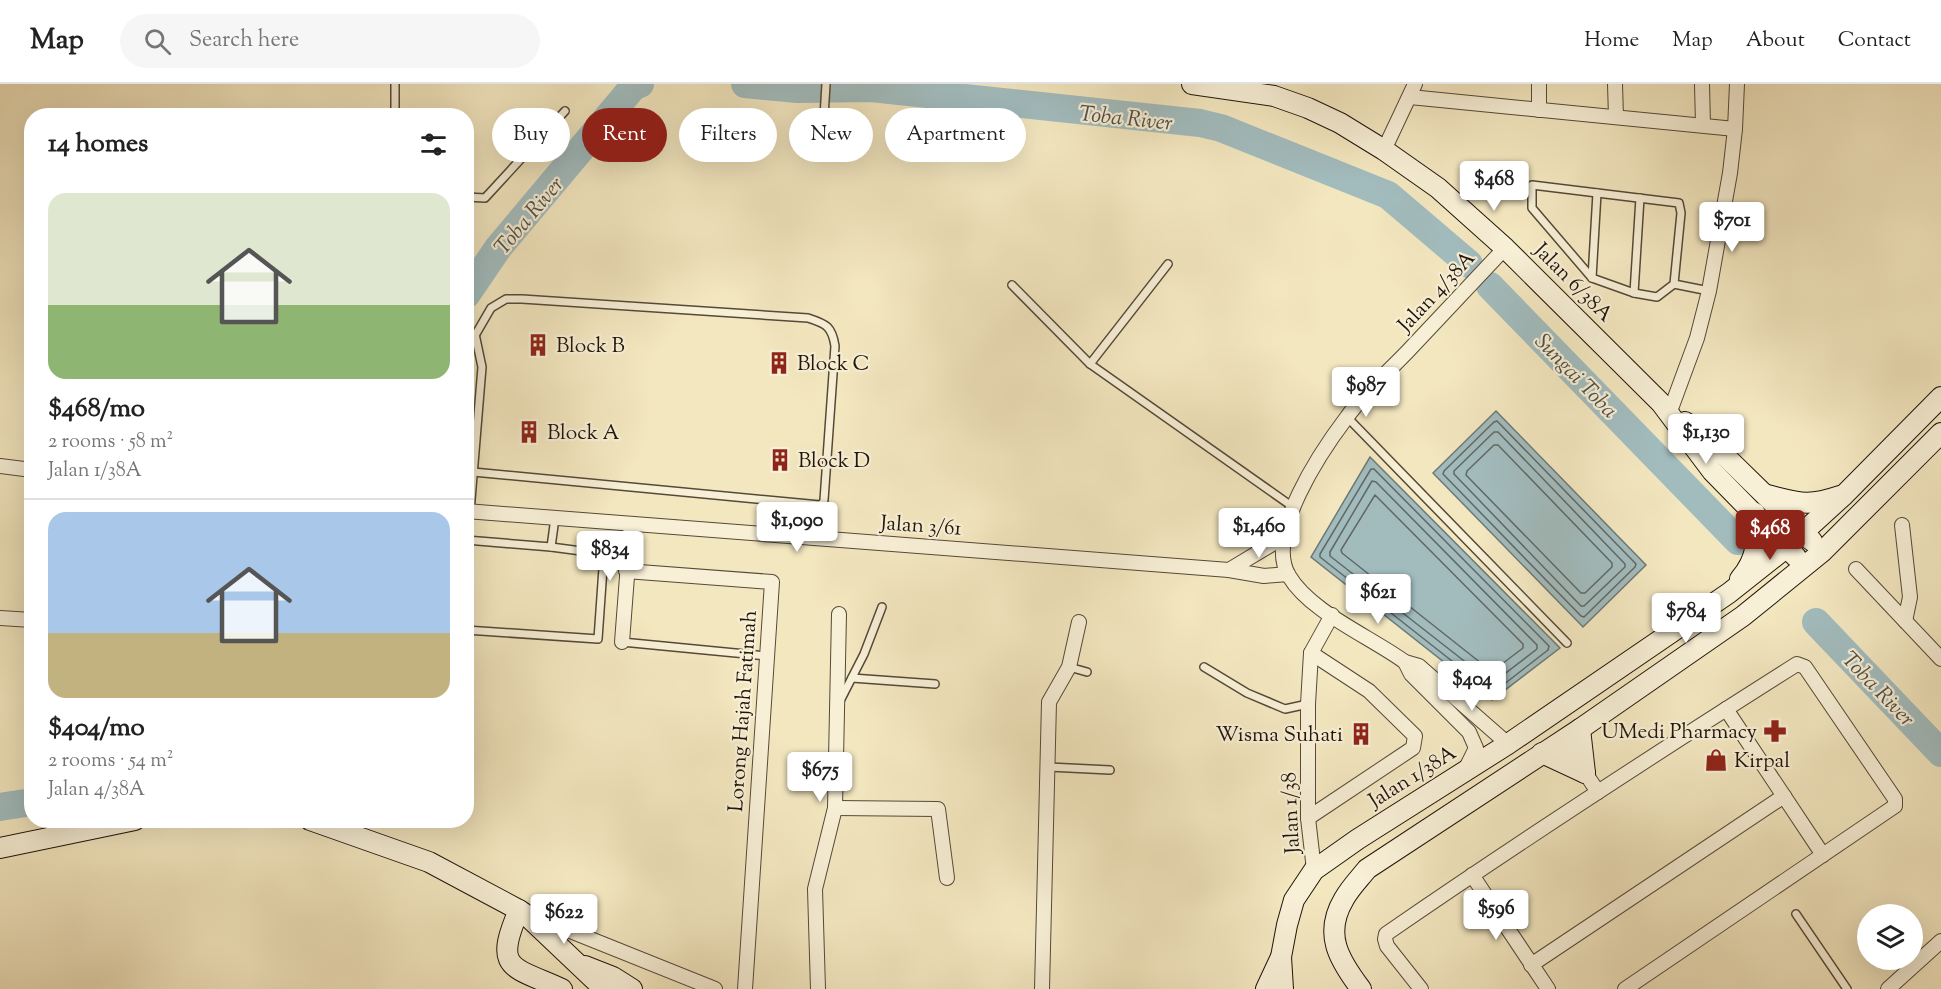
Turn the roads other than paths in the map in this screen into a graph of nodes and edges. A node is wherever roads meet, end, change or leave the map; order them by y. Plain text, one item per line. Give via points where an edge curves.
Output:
1 (395, 84) edge
2 (826, 84) edge
3 (1192, 84) edge
4 (1539, 84) edge
5 (1615, 84) edge
6 (1702, 84) edge
7 (1737, 84) edge
8 (1412, 90) edge
9 (395, 108) edge
10 (825, 108) edge
11 (1539, 110) junction
12 (1616, 117) junction
13 (1703, 126) junction
14 (1735, 129) junction
15 (1384, 150) junction
16 (518, 162) edge
17 (1597, 193) junction
18 (474, 197) edge
19 (1640, 198) junction
20 (1505, 248) junction
21 (1168, 264) dead end
22 (1592, 278) junction
23 (1674, 284) junction
24 (1012, 285) dead end
25 (1709, 291) junction
26 (1634, 293) junction
27 (475, 334) joint
28 (1090, 364) junction
29 (1941, 397) edge
30 (1667, 409) junction
31 (1347, 417) junction
32 (1941, 433) edge
33 (474, 460) edge
34 (0, 466) edge
35 (24, 469) edge
36 (474, 472) edge
37 (1764, 494) junction
38 (1844, 495) junction
39 (1293, 507) junction
40 (474, 512) edge
41 (1755, 513) junction
42 (555, 518) junction
43 (631, 524) junction
44 (1902, 525) dead end
45 (1803, 532) junction
46 (1284, 537) junction
47 (474, 541) edge
48 (552, 547) junction
49 (1787, 547) junction
50 (1822, 552) junction
51 (1804, 565) junction
52 (1856, 569) dead end
53 (1229, 570) junction
54 (626, 571) junction
55 (1288, 574) junction
56 (1729, 592) junction
57 (882, 607) dead end
58 (839, 614) dead end
59 (1332, 615) junction
60 (0, 618) edge
61 (24, 620) edge
62 (1905, 621) junction
63 (1079, 622) dead end
64 (474, 631) edge
65 (622, 642) joint
66 (1567, 643) dead end
67 (1311, 653) junction
68 (767, 656) junction
69 (1941, 659) edge
70 (1405, 662) junction
71 (1622, 665) junction
72 (1069, 667) junction
73 (1204, 667) dead end
74 (1087, 672) dead end
75 (852, 678) junction
76 (935, 684) dead end
77 (1308, 704) junction
78 (837, 707) junction
79 (1726, 709) junction
80 (1580, 729) junction
81 (1558, 733) junction
82 (1508, 744) junction
83 (1542, 753) junction
84 (1049, 767) junction
85 (1110, 770) dead end
86 (1467, 770) junction
87 (1585, 773) junction
88 (1598, 792) junction
89 (1784, 796) junction
90 (835, 808) junction
91 (1308, 818) junction
92 (96, 828) edge
93 (333, 828) edge
94 (0, 848) edge
95 (1823, 855) junction
96 (1314, 870) junction
97 (1472, 875) junction
98 (947, 878) dead end
99 (522, 912) junction
100 (1796, 914) dead end
101 (1941, 941) edge
102 (1281, 957) junction
103 (1531, 965) junction
104 (609, 983) edge
105 (562, 989) edge
106 (632, 989) edge
107 (715, 989) edge
108 (744, 989) edge
109 (818, 989) edge
110 (1042, 989) edge
111 (1266, 989) edge
112 (1282, 989) edge
113 (1361, 989) edge
114 (1421, 989) edge
115 (1548, 989) edge
116 (1625, 989) edge
117 (1847, 989) edge
118 (1888, 989) edge

1 - 9 lane
2 - 10 lane
3 - 15 main road, Jalan 6/38A via 1274,96 1340,123
4 - 11 street
5 - 12 street
6 - 13 street
7 - 14 street
8 - 11 street
8 - 15 street
11 - 12 street
12 - 13 street
13 - 14 street
14 - 25 street
15 - 20 main road, Jalan 6/38A via 1457,203
16 - 18 lane via 485,198
17 - 19 lane
17 - 22 lane
17 - 22 lane via 1532,185 1532,208
19 - 23 lane via 1679,203
19 - 26 lane
20 - 30 main road, Jalan 6/38A
20 - 31 street, Jalan 4/38A
21 - 28 lane
22 - 26 lane
23 - 25 lane
23 - 26 lane via 1657,297
24 - 28 lane
25 - 30 street via 1697,338
27 - 33 lane via 482,367
27 - 36 lane via 491,308 506,299 522,299 808,318 825,324 833,334 835,346 824,500 820,505
28 - 39 lane
29 - 38 main road, Jalan 1/38A
30 - 37 main road, Jalan 6/38A
30 - 41 main road, Jalan 6/38A via 1712,471
31 - 39 street, Jalan 4/38A
31 - 66 lane
32 - 50 main road
34 - 35 street
37 - 38 main road via 1807,504
37 - 45 main road, Jalan 6/38A
38 - 45 main road, Jalan 1/38A
39 - 46 street, Jalan 4/38A
40 - 42 street, Jalan 3/61
41 - 49 main road, Jalan 6/38A
41 - 56 main road via 1757,542 1747,571
42 - 43 street, Jalan 3/61
42 - 48 lane
43 - 53 street, Jalan 3/61
43 - 54 street
44 - 62 street via 1910,597
45 - 49 main road, Jalan 1/38A
45 - 50 main road, Jalan 6/38A
46 - 53 street
46 - 55 street, Jalan 4/38A via 1282,552
47 - 48 lane
48 - 64 lane via 604,554 598,639
49 - 51 main road, Jalan 6/38A
49 - 56 main road, Jalan 1/38A
50 - 51 main road
51 - 80 main road via 1743,616
52 - 62 street
53 - 55 street, Jalan 3/61 via 1264,576
54 - 65 street
54 - 68 street, Lorong Hajah Fatimah via 772,582
55 - 59 street, Jalan 4/38A via 1311,601
56 - 71 main road, Jalan 1/38A
57 - 75 lane
58 - 78 street
59 - 67 street, Jalan 1/38
59 - 70 street, Jalan 4/38A
60 - 61 street
62 - 69 street
63 - 72 street
65 - 68 lane
67 - 77 street, Jalan 1/38
67 - 91 street via 1369,691 1415,736 1413,748
68 - 108 street, Lorong Hajah Fatimah
70 - 82 street, Jalan 4/38A via 1419,666
70 - 86 street, Jalan 4/38A via 1411,674 1469,732 1476,748
71 - 81 main road
71 - 82 main road, Jalan 1/38A
72 - 74 lane
72 - 84 street via 1049,702
73 - 77 lane via 1247,693 1285,709
75 - 76 lane
75 - 78 lane
77 - 91 street, Jalan 1/38
78 - 90 street
79 - 88 street
79 - 89 street
79 - 95 street via 1797,664 1805,667 1895,798 1895,806
80 - 81 main road
80 - 87 main road
81 - 83 main road
81 - 86 main road via 1502,762
81 - 87 street
82 - 86 main road, Jalan 1/38A
83 - 87 main road
83 - 113 main road via 1367,869 1344,899 1335,921 1334,939 1339,957
84 - 85 lane
84 - 110 street
86 - 96 main road, Jalan 1/38A
87 - 88 street
88 - 97 street
89 - 95 street
89 - 103 street
90 - 98 street via 938,809
90 - 109 street via 814,889
91 - 96 street, Jalan 1/38
92 - 94 main road
93 - 99 main road via 429,862
95 - 116 street
96 - 102 main road, Jalan 1/38A via 1294,900
97 - 103 street
97 - 114 street via 1386,934 1387,946
99 - 104 main road via 575,961
99 - 105 main road via 507,941 507,959 515,968
99 - 107 street
100 - 117 lane
101 - 118 street
102 - 111 main road
102 - 112 main road, Jalan 1/38A
103 - 115 street
104 - 106 main road

